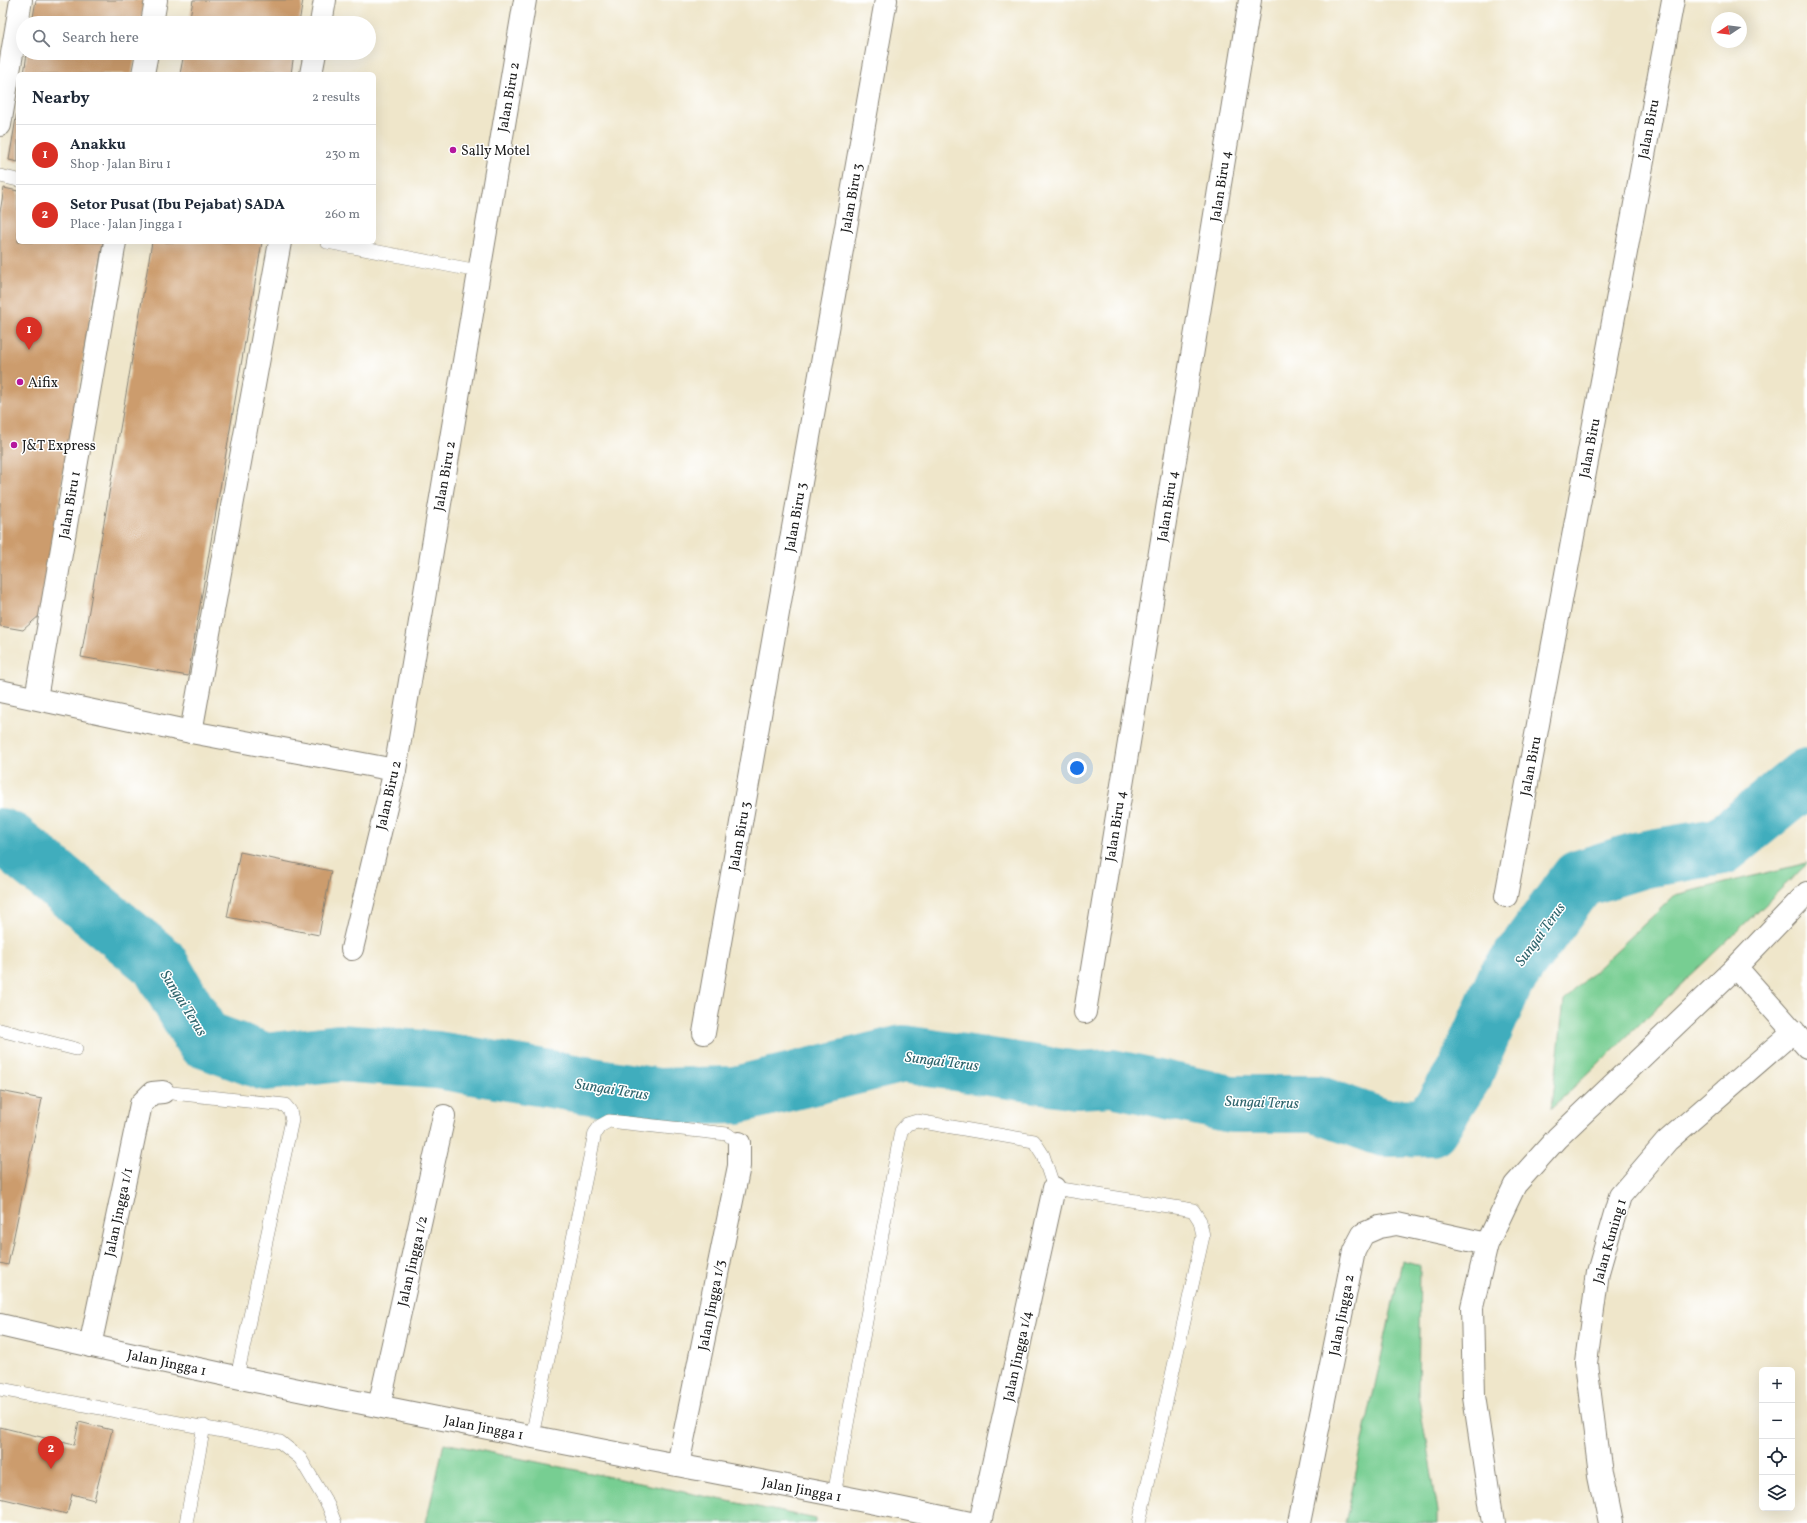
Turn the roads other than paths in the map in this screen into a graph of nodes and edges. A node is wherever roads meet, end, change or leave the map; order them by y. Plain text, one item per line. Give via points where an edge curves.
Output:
1 (21, 0) edge
2 (156, 0) edge
3 (325, 0) edge
4 (525, 0) edge
5 (886, 0) edge
6 (1250, 0) edge
7 (1672, 0) edge
8 (18, 16) edge
9 (153, 16) edge
10 (322, 16) edge
11 (16, 30) edge
12 (146, 60) edge
13 (314, 60) edge
14 (144, 72) edge
15 (311, 72) edge
16 (0, 125) edge
17 (0, 176) edge
18 (16, 180) edge
19 (115, 244) edge
20 (280, 244) edge
21 (337, 244) edge
22 (478, 271) junction
23 (0, 691) edge
24 (36, 698) junction
25 (191, 732) junction
26 (395, 770) junction
27 (1807, 893) edge
28 (1506, 896) dead end
29 (352, 949) dead end
30 (1736, 967) junction
31 (1085, 1012) dead end
32 (0, 1030) edge
33 (704, 1033) dead end
34 (1800, 1039) edge
35 (76, 1050) dead end
36 (163, 1092) joint
37 (444, 1116) dead end
38 (739, 1144) joint
39 (1054, 1188) junction
40 (1487, 1244) junction
41 (0, 1325) edge
42 (90, 1346) junction
43 (237, 1377) junction
44 (0, 1389) edge
45 (379, 1406) junction
46 (204, 1426) junction
47 (532, 1436) junction
48 (678, 1465) junction
49 (834, 1495) junction
50 (186, 1523) edge
51 (335, 1523) edge
52 (970, 1523) edge
53 (980, 1523) edge
54 (1139, 1523) edge
55 (1299, 1523) edge
56 (1493, 1523) edge
57 (1610, 1523) edge

1 - 8 street
2 - 9 street
3 - 10 street
4 - 22 street, Jalan Biru 2
5 - 33 street, Jalan Biru 3
6 - 31 street, Jalan Biru 4
7 - 28 street, Jalan Biru
11 - 16 street
12 - 14 street
13 - 15 street
17 - 18 lane
19 - 24 street, Jalan Biru 1
20 - 25 street
21 - 22 lane
22 - 26 street, Jalan Biru 2
23 - 24 street
24 - 25 street
25 - 26 street
26 - 29 street, Jalan Biru 2
27 - 30 street
30 - 34 street
30 - 40 street via 1552,1144 1515,1185
32 - 35 lane
34 - 57 street, Jalan Kuning 1 via 1667,1141 1620,1196 1598,1272 1586,1363 1600,1474
36 - 42 street, Jalan Jingga 1/1 via 152,1093 141,1104
36 - 43 lane via 285,1105 290,1111 292,1120
37 - 45 street, Jalan Jingga 1/2
38 - 47 lane via 726,1134 609,1121 600,1126 595,1133
38 - 48 street, Jalan Jingga 1/3 via 739,1166
39 - 49 lane via 1043,1155 1034,1141 917,1121 907,1124 901,1131
39 - 53 street, Jalan Jingga 1/4
39 - 54 lane via 1193,1210 1200,1221 1203,1236
40 - 55 street, Jalan Jingga 2 via 1397,1224 1379,1227 1363,1234 1354,1251
40 - 56 street via 1472,1307 1474,1396
41 - 42 street, Jalan Jingga 1
42 - 43 street, Jalan Jingga 1
43 - 45 street, Jalan Jingga 1
44 - 46 lane
45 - 47 street, Jalan Jingga 1
46 - 50 lane
46 - 51 lane via 280,1442 300,1458 328,1505
47 - 48 street, Jalan Jingga 1
48 - 49 street, Jalan Jingga 1
49 - 52 street, Jalan Jingga 1

